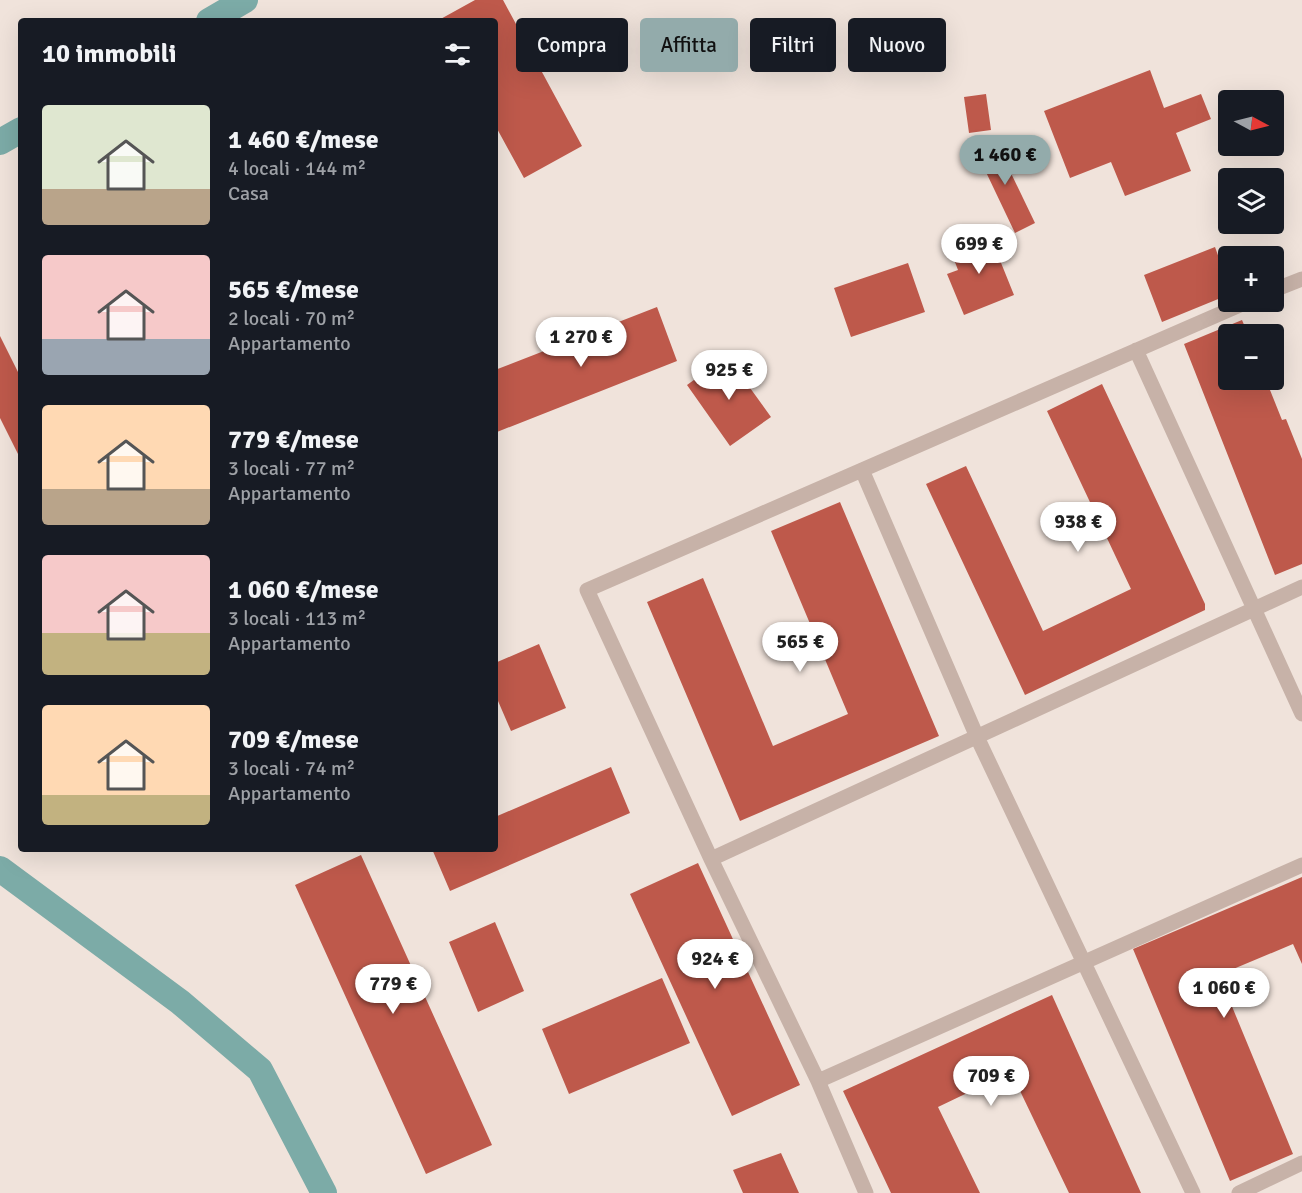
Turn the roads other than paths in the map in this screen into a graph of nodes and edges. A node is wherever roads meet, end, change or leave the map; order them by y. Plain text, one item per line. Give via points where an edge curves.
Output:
1 (1302, 279) edge
2 (1284, 286) edge
3 (1224, 312) edge
4 (1136, 350) junction
5 (862, 470) junction
6 (1302, 587) edge
7 (1254, 609) junction
8 (1302, 714) edge
9 (977, 737) junction
10 (711, 859) junction
11 (1302, 865) edge
12 (1085, 962) junction
13 (818, 1082) junction
14 (1302, 1164) edge
15 (866, 1193) edge
16 (1193, 1193) edge
17 (1239, 1193) edge

1 - 2 lane
3 - 4 lane
4 - 5 lane
4 - 7 lane
5 - 9 lane
5 - 10 lane via 587,590
6 - 7 lane
7 - 8 lane
7 - 9 lane
9 - 10 lane
9 - 12 lane
10 - 13 lane
11 - 12 lane
12 - 13 lane
12 - 16 lane
13 - 15 lane
14 - 17 lane

